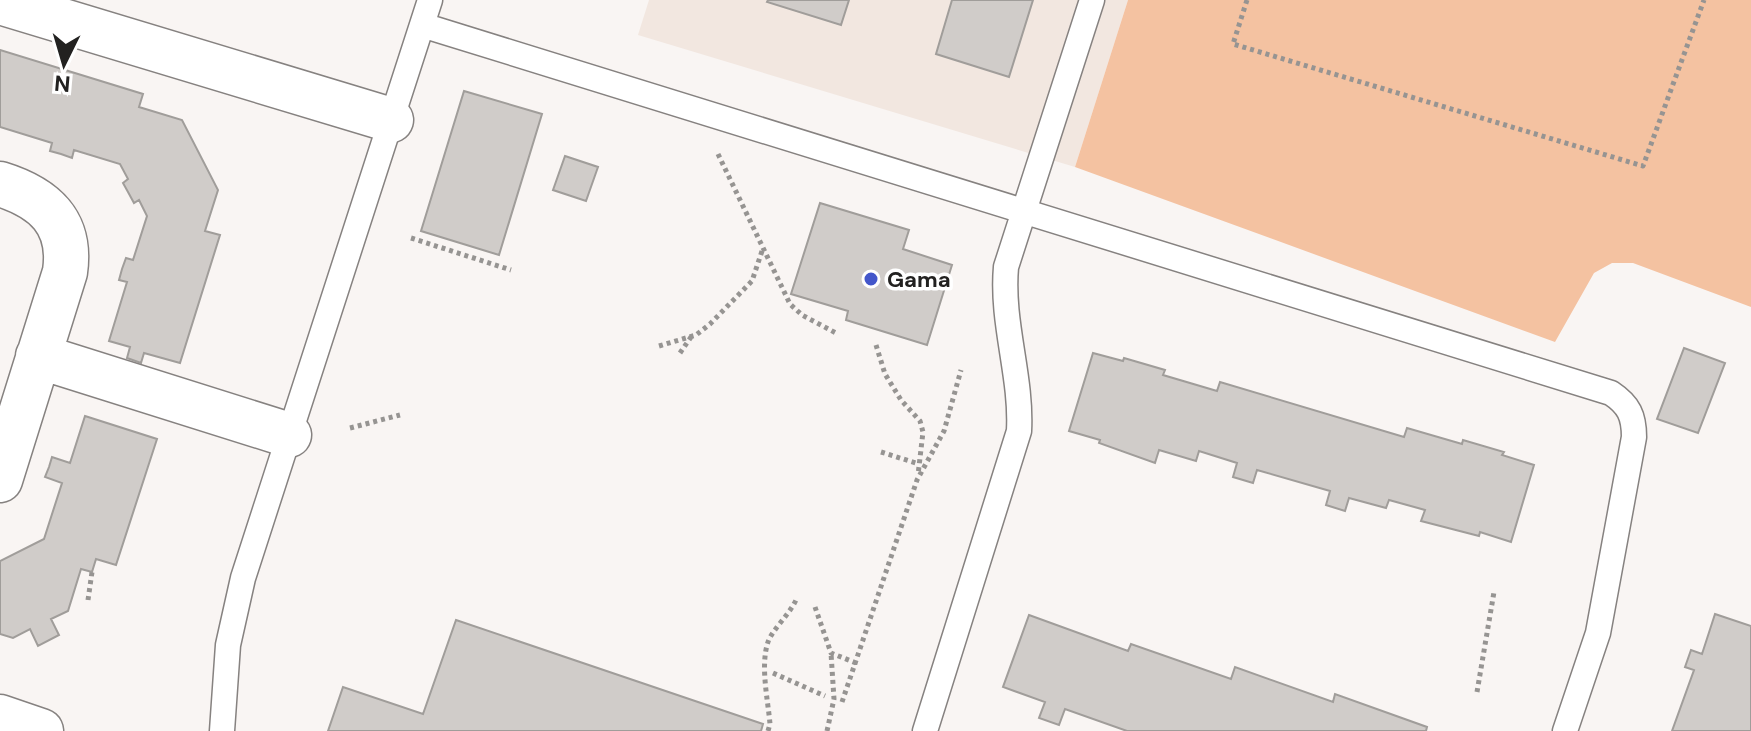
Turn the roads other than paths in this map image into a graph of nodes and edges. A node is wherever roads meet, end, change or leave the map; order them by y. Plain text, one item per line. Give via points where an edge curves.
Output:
1 (430, 0) edge
2 (1092, 0) edge
3 (0, 2) edge
4 (422, 25) junction
5 (391, 120) junction
6 (0, 184) edge
7 (1023, 210) junction
8 (38, 356) junction
9 (289, 435) junction
10 (0, 480) edge
11 (0, 717) edge
12 (41, 731) edge
13 (222, 731) edge
14 (925, 731) edge
15 (1565, 731) edge

1 - 4 lane
2 - 7 lane
3 - 5 street
4 - 5 lane
4 - 7 lane
5 - 9 lane
6 - 8 street via 44,206 65,237 65,272
7 - 14 lane via 1003,294 1021,409 1019,431
7 - 15 lane via 1596,386 1622,400 1634,421 1634,437 1598,633
8 - 9 street
8 - 10 street
9 - 13 lane via 233,613
11 - 12 street

